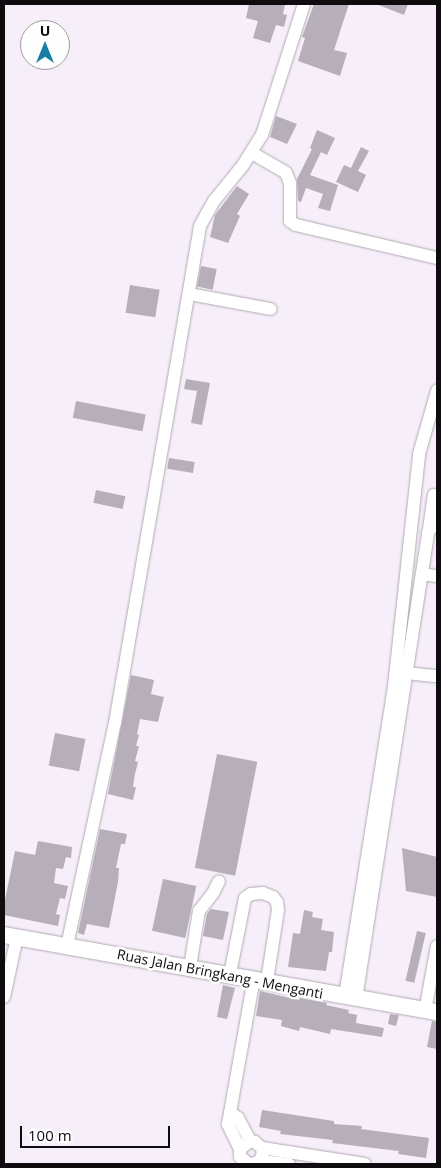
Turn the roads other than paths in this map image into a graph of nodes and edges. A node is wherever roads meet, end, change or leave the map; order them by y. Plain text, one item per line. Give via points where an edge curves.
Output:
1 (304, 4) edge
2 (252, 153) junction
3 (437, 258) edge
4 (189, 294) junction
5 (271, 309) dead end
6 (437, 392) edge
7 (437, 496) edge
8 (437, 520) edge
9 (428, 532) junction
10 (422, 574) junction
11 (437, 576) edge
12 (406, 673) junction
13 (437, 676) edge
14 (219, 881) dead end
15 (10, 936) edge
16 (67, 946) junction
17 (437, 946) edge
18 (190, 967) junction
19 (230, 974) junction
20 (260, 979) junction
21 (4, 997) edge
22 (350, 998) junction
23 (431, 1012) edge
24 (249, 1159) edge
25 (289, 1164) edge
26 (365, 1164) edge

1 - 2 street via 262,135
2 - 3 street via 286,173 290,183 290,221 296,225
2 - 4 street via 214,201 200,226
4 - 5 street
4 - 16 street via 115,723
6 - 22 street via 419,454 394,686
7 - 9 street via 434,495
8 - 9 street
9 - 10 street
10 - 11 street
10 - 12 street
12 - 13 street
12 - 22 street
14 - 18 street via 200,911
15 - 16 main road, Ruas Jalan Bringkang - Menganti
15 - 21 street
16 - 18 main road, Ruas Jalan Bringkang - Menganti
17 - 23 street
18 - 19 main road, Ruas Jalan Bringkang - Menganti
19 - 20 main road, Ruas Jalan Bringkang - Menganti
19 - 20 street via 245,898 251,894 263,894 278,902 278,910
20 - 22 main road, Ruas Jalan Bringkang - Menganti
20 - 24 street via 230,1112 238,1118
22 - 23 main road, Ruas Jalan Bringkang - Menganti
24 - 25 street
24 - 26 street via 259,1144 262,1148

